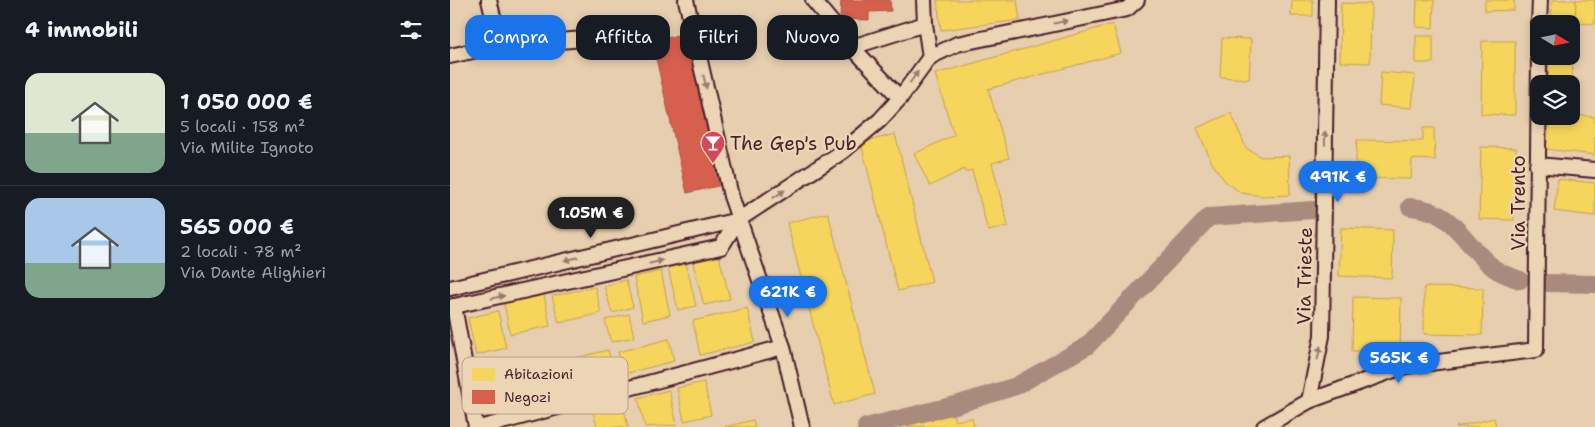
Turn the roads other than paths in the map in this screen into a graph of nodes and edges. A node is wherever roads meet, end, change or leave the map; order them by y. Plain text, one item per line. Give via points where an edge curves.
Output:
1 (489, 0) edge
2 (686, 0) edge
3 (813, 0) edge
4 (924, 0) edge
5 (1137, 0) edge
6 (1326, 0) edge
7 (1540, 0) edge
8 (493, 15) edge
9 (825, 15) edge
10 (1540, 15) edge
11 (925, 24) junction
12 (858, 45) edge
13 (465, 53) edge
14 (858, 53) edge
15 (450, 56) edge
16 (930, 56) junction
17 (1539, 65) edge
18 (900, 98) junction
19 (1537, 165) junction
20 (1595, 170) edge
21 (738, 220) junction
22 (450, 288) edge
23 (452, 307) edge
24 (783, 347) junction
25 (462, 357) edge
26 (628, 388) edge
27 (1309, 401) junction
28 (473, 414) edge
29 (532, 414) edge
30 (476, 427) edge
31 (483, 427) edge
32 (802, 427) edge
33 (1264, 427) edge

1 - 8 street
2 -> 21 street
3 - 9 street
4 - 11 street
16 -> 5 street via 957,44 1127,9
27 -> 6 street, Via Trieste via 1322,336
7 - 10 street
11 - 12 street
11 - 16 street
13 - 15 street
14 - 18 street
18 -> 16 street
17 - 19 street, Via Trento
21 -> 18 street via 842,152
19 - 20 street
19 - 27 street, Via Trento via 1536,350 1405,366
21 -> 22 street
23 -> 21 street via 721,247
21 - 24 street
23 - 25 street
24 - 26 street
24 - 32 street
27 - 33 street
28 - 30 street
29 - 31 street

